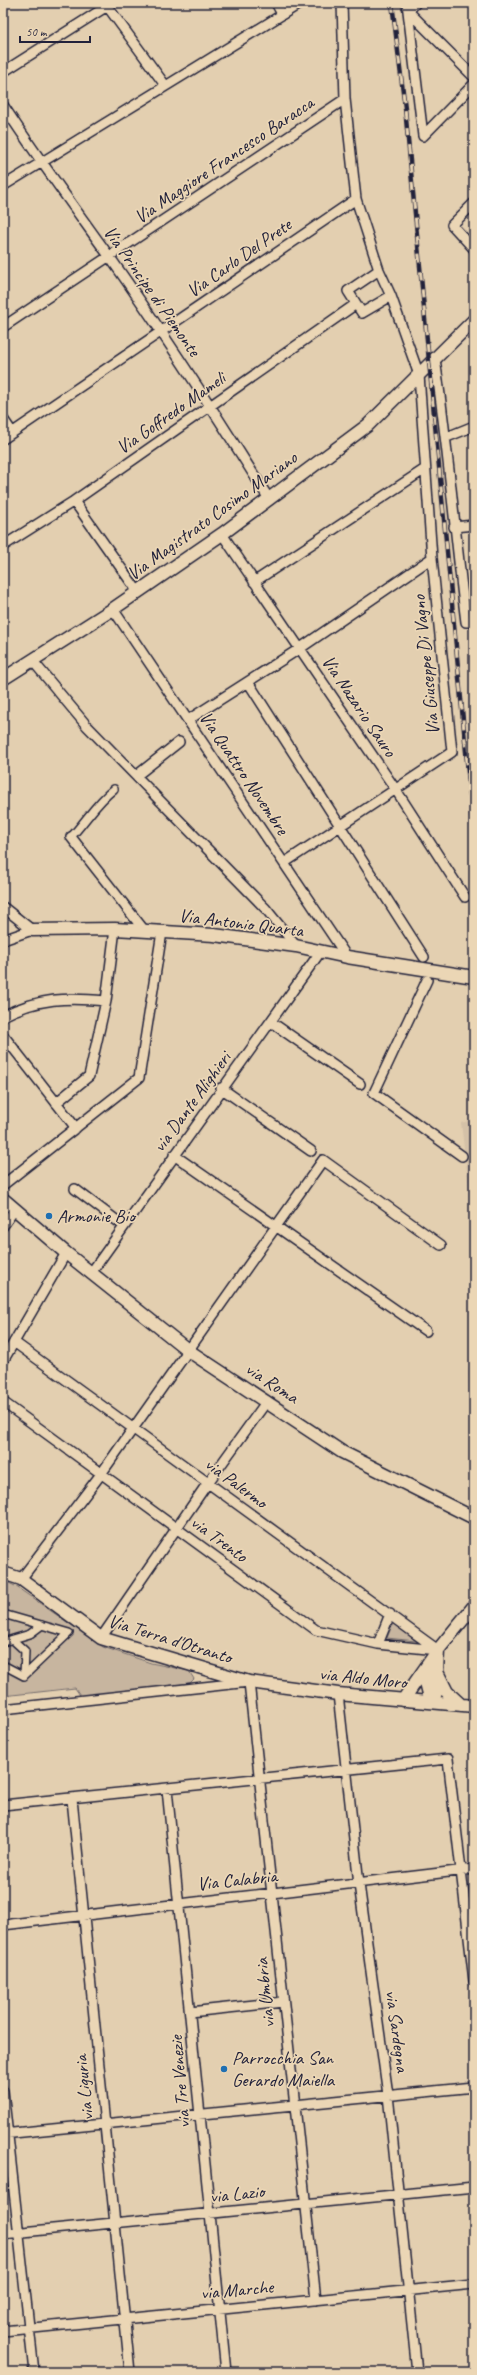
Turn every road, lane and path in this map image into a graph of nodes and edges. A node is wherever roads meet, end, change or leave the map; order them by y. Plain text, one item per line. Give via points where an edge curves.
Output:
1 (276, 3) edge
2 (301, 3) edge
3 (342, 3) edge
4 (416, 3) edge
5 (108, 4) edge
6 (408, 7) edge
7 (282, 14) junction
8 (3, 72) edge
9 (474, 77) edge
10 (474, 84) edge
11 (165, 85) junction
12 (345, 99) junction
13 (3, 105) edge
14 (41, 163) junction
15 (3, 186) edge
16 (356, 199) junction
17 (474, 203) edge
18 (472, 244) edge
19 (110, 257) junction
20 (379, 270) junction
21 (391, 296) junction
22 (356, 304) junction
23 (474, 320) edge
24 (3, 327) edge
25 (161, 333) junction
26 (432, 362) junction
27 (419, 375) junction
28 (211, 405) junction
29 (3, 419) edge
30 (474, 426) edge
31 (12, 432) junction
32 (447, 437) junction
33 (3, 439) edge
34 (425, 469) junction
35 (269, 499) junction
36 (74, 501) junction
37 (474, 525) edge
38 (454, 527) junction
39 (222, 534) junction
40 (3, 546) edge
41 (432, 558) junction
42 (254, 582) junction
43 (138, 592) junction
44 (113, 608) junction
45 (474, 622) edge
46 (299, 649) junction
47 (32, 660) junction
48 (3, 679) edge
49 (248, 682) junction
50 (188, 720) junction
51 (179, 742) dead end
52 (136, 776) junction
53 (114, 789) dead end
54 (396, 790) junction
55 (340, 827) junction
56 (71, 837) joint
57 (284, 864) junction
58 (465, 897) dead end
59 (3, 907) edge
60 (115, 929) junction
61 (32, 930) junction
62 (144, 930) junction
63 (162, 932) junction
64 (3, 940) edge
65 (296, 946) junction
66 (321, 951) junction
67 (346, 957) junction
68 (424, 957) dead end
69 (474, 977) edge
70 (427, 980) dead end
71 (106, 1001) junction
72 (3, 1016) edge
73 (271, 1022) junction
74 (3, 1035) edge
75 (360, 1084) dead end
76 (221, 1088) junction
77 (56, 1103) junction
78 (76, 1128) junction
79 (311, 1151) dead end
80 (174, 1155) junction
81 (462, 1156) dead end
82 (3, 1185) edge
83 (75, 1189) dead end
84 (3, 1199) edge
85 (15, 1210) junction
86 (3, 1226) edge
87 (124, 1226) junction
88 (276, 1227) junction
89 (441, 1245) dead end
90 (66, 1253) junction
91 (91, 1273) junction
92 (426, 1331) dead end
93 (14, 1342) junction
94 (189, 1351) junction
95 (3, 1361) edge
96 (267, 1401) junction
97 (3, 1402) edge
98 (133, 1429) junction
99 (101, 1474) junction
100 (206, 1484) junction
101 (474, 1518) edge
102 (175, 1528) junction
103 (3, 1573) edge
104 (21, 1579) junction
105 (474, 1606) edge
106 (3, 1614) edge
107 (390, 1614) junction
108 (470, 1617) edge
109 (42, 1625) junction
110 (101, 1638) junction
111 (13, 1640) junction
112 (3, 1642) edge
113 (378, 1644) junction
114 (438, 1650) junction
115 (3, 1665) edge
116 (427, 1666) junction
117 (437, 1673) junction
118 (24, 1676) junction
119 (249, 1682) junction
120 (338, 1694) junction
121 (403, 1700) junction
122 (431, 1702) junction
123 (461, 1705) junction
124 (474, 1706) edge
125 (3, 1709) edge
126 (348, 1769) junction
127 (261, 1778) junction
128 (167, 1789) junction
129 (72, 1799) junction
130 (3, 1805) edge
131 (474, 1869) edge
132 (461, 1871) junction
133 (359, 1884) junction
134 (273, 1894) junction
135 (179, 1904) junction
136 (83, 1916) junction
137 (3, 1925) edge
138 (474, 1981) edge
139 (283, 2002) junction
140 (190, 2012) junction
141 (474, 2087) edge
142 (3, 2091) edge
143 (388, 2095) junction
144 (294, 2105) junction
145 (199, 2115) junction
146 (105, 2123) junction
147 (5, 2134) edge
148 (474, 2187) edge
149 (398, 2193) junction
150 (305, 2204) junction
151 (210, 2213) junction
152 (115, 2223) junction
153 (19, 2232) junction
154 (3, 2234) edge
155 (474, 2284) edge
156 (409, 2291) junction
157 (316, 2300) junction
158 (220, 2309) junction
159 (124, 2318) junction
160 (29, 2329) junction
161 (3, 2331) edge
162 (34, 2372) edge
163 (130, 2372) edge
164 (226, 2372) edge
165 (417, 2372) edge

1 - 7 street
2 - 7 street
3 - 12 street, Via Giuseppe Di Vagno
4 - 6 street
5 - 8 street
5 - 11 street
6 - 9 street
6 - 10 street via 423,136
7 - 11 street
11 - 14 street
12 - 16 street, Via Giuseppe Di Vagno
12 - 19 street, Via Maggiore Francesco Baracca
13 - 14 street, Via Principe di Piemonte
14 - 15 street
14 - 19 street, Via Principe di Piemonte
16 - 20 street, Via Giuseppe Di Vagno
16 - 25 street, Via Carlo Del Prete
17 - 18 street via 452,225
19 - 24 street, Via Maggiore Francesco Baracca
19 - 25 street, Via Principe di Piemonte
20 - 21 street, Via Giuseppe Di Vagno
20 - 22 street via 348,291
21 - 22 street via 362,313
21 - 27 street, Via Giuseppe Di Vagno
22 - 28 street, Via Goffredo Mameli
23 - 26 street, Via Magistrato Cosimo Mariano
25 - 28 street, Via Principe di Piemonte
25 - 31 street, Via Carlo Del Prete
26 - 27 street, Via Magistrato Cosimo Mariano
26 - 32 street
27 - 34 street, Via Giuseppe Di Vagno
27 - 35 street, Via Magistrato Cosimo Mariano via 368,425
28 - 35 street, Via Principe di Piemonte
28 - 36 street, Via Goffredo Mameli
29 - 31 street
30 - 32 street
31 - 33 street, Via Carlo Del Prete
32 - 38 street
34 - 41 street, Via Giuseppe Di Vagno
34 - 42 street
35 - 39 street, Via Magistrato Cosimo Mariano
36 - 40 street, Via Goffredo Mameli
36 - 43 street
37 - 38 street
38 - 45 street via 466,622
39 - 42 street, Via Nazario Sauro
39 - 43 street, Via Magistrato Cosimo Mariano
41 - 46 street
41 - 54 street, Via Giuseppe Di Vagno via 452,752
42 - 46 street, Via Nazario Sauro
43 - 44 street, Via Magistrato Cosimo Mariano
44 - 47 street, Via Magistrato Cosimo Mariano
44 - 50 street, Via Quattro Novembre
46 - 49 street
46 - 54 street, Via Nazario Sauro
47 - 48 street, Via Magistrato Cosimo Mariano
47 - 52 street via 87,726
49 - 50 street
49 - 55 street
50 - 57 street, Via Quattro Novembre
51 - 52 street
52 - 65 street via 266,909
53 - 56 street via 102,798 86,822
54 - 55 street, Via Giuseppe Di Vagno
54 - 58 street, Via Nazario Sauro
55 - 57 street, Via Giuseppe Di Vagno
55 - 68 street
56 - 62 street
57 - 67 street, Via Quattro Novembre
59 - 61 street
60 - 61 street, Via Antonio Quarta
60 - 62 street, Via Antonio Quarta
60 - 71 street
61 - 64 street, Via Antonio Quarta
62 - 63 street, Via Antonio Quarta
63 - 65 street, Via Antonio Quarta via 214,935
63 - 78 street via 139,1078
65 - 66 street, Via Antonio Quarta
66 - 67 street, Via Antonio Quarta
66 - 73 street, via Dante Alighieri
67 - 69 street, Via Antonio Quarta
70 - 81 street via 374,1093
71 - 72 street via 70,997 22,1006
71 - 77 street via 89,1076
73 - 75 street
73 - 76 street, via Dante Alighieri
74 - 77 street
76 - 79 street
76 - 80 street, via Dante Alighieri
77 - 78 street
78 - 82 street
80 - 87 street, via Dante Alighieri
80 - 88 street
83 - 87 street
84 - 85 street, via Roma
85 - 86 street
85 - 90 street, via Roma
87 - 91 street, via Dante Alighieri
88 - 89 street via 323,1160
88 - 92 street
88 - 94 street
90 - 91 street, via Roma
90 - 93 street
91 - 94 street, via Roma
93 - 95 street
93 - 98 street, via Palermo
94 - 96 street, via Roma
94 - 98 street
96 - 100 street
96 - 101 street, via Roma via 342,1452
97 - 99 street, via Trento
98 - 99 street
98 - 100 street, via Palermo
99 - 102 street, via Trento
99 - 104 street
100 - 102 street
100 - 107 street, via Palermo
102 - 110 street
102 - 113 street, via Trento via 316,1630
103 - 104 street, Via Terra d'Otranto
104 - 110 street, Via Terra d'Otranto
105 - 108 street
106 - 109 street
107 - 113 street
107 - 114 street, via Palermo
108 - 114 street
109 - 111 street via 30,1634
109 - 118 street via 69,1633
110 - 119 street, Via Terra d'Otranto
111 - 112 street
111 - 118 street via 25,1651
113 - 114 street, via Trento
114 - 116 street
114 - 117 street
115 - 118 street
116 - 121 street
116 - 122 street via 426,1682
117 - 122 street via 436,1693
117 - 123 street via 447,1692
119 - 120 street, via Aldo Moro
119 - 125 street
119 - 127 street, via Umbria
120 - 121 street, via Aldo Moro
120 - 126 street, via Sardegna
121 - 122 street, via Aldo Moro
122 - 123 street, via Aldo Moro
123 - 124 street, via Aldo Moro
126 - 127 street
126 - 132 street via 448,1759
126 - 133 street, via Sardegna
127 - 128 street
127 - 134 street, via Umbria
128 - 129 street
128 - 135 street, via Tre Venezie
129 - 130 street
129 - 136 street, via Liguria
131 - 132 street, Via Calabria
132 - 133 street, Via Calabria
132 - 138 street
133 - 134 street, Via Calabria
133 - 143 street, via Sardegna
134 - 135 street, Via Calabria
134 - 139 street, via Umbria
135 - 136 street, Via Calabria
135 - 140 street, via Tre Venezie
136 - 137 street, Via Calabria
136 - 146 street, via Liguria
139 - 140 street
139 - 144 street, via Umbria
140 - 145 street, via Tre Venezie
141 - 143 street
142 - 147 street
143 - 144 street
143 - 149 street, via Sardegna
144 - 145 street
144 - 150 street, via Umbria
145 - 146 street
145 - 151 street, via Tre Venezie
146 - 147 street
146 - 152 street, via Liguria
147 - 153 street
148 - 149 street, via Lazio
149 - 150 street, via Lazio
149 - 156 street, via Sardegna
150 - 151 street, via Lazio
150 - 157 street, via Umbria
151 - 152 street, via Lazio
151 - 158 street, via Tre Venezie
152 - 153 street, via Lazio
152 - 159 street, via Liguria
153 - 154 street, via Lazio
153 - 160 street
155 - 156 street, via Marche
156 - 157 street, via Marche
156 - 165 street, via Sardegna
157 - 158 street, via Marche
158 - 159 street, via Marche
158 - 164 street, via Tre Venezie
159 - 160 street, via Marche
159 - 163 street, via Liguria
160 - 161 street, via Marche
160 - 162 street

